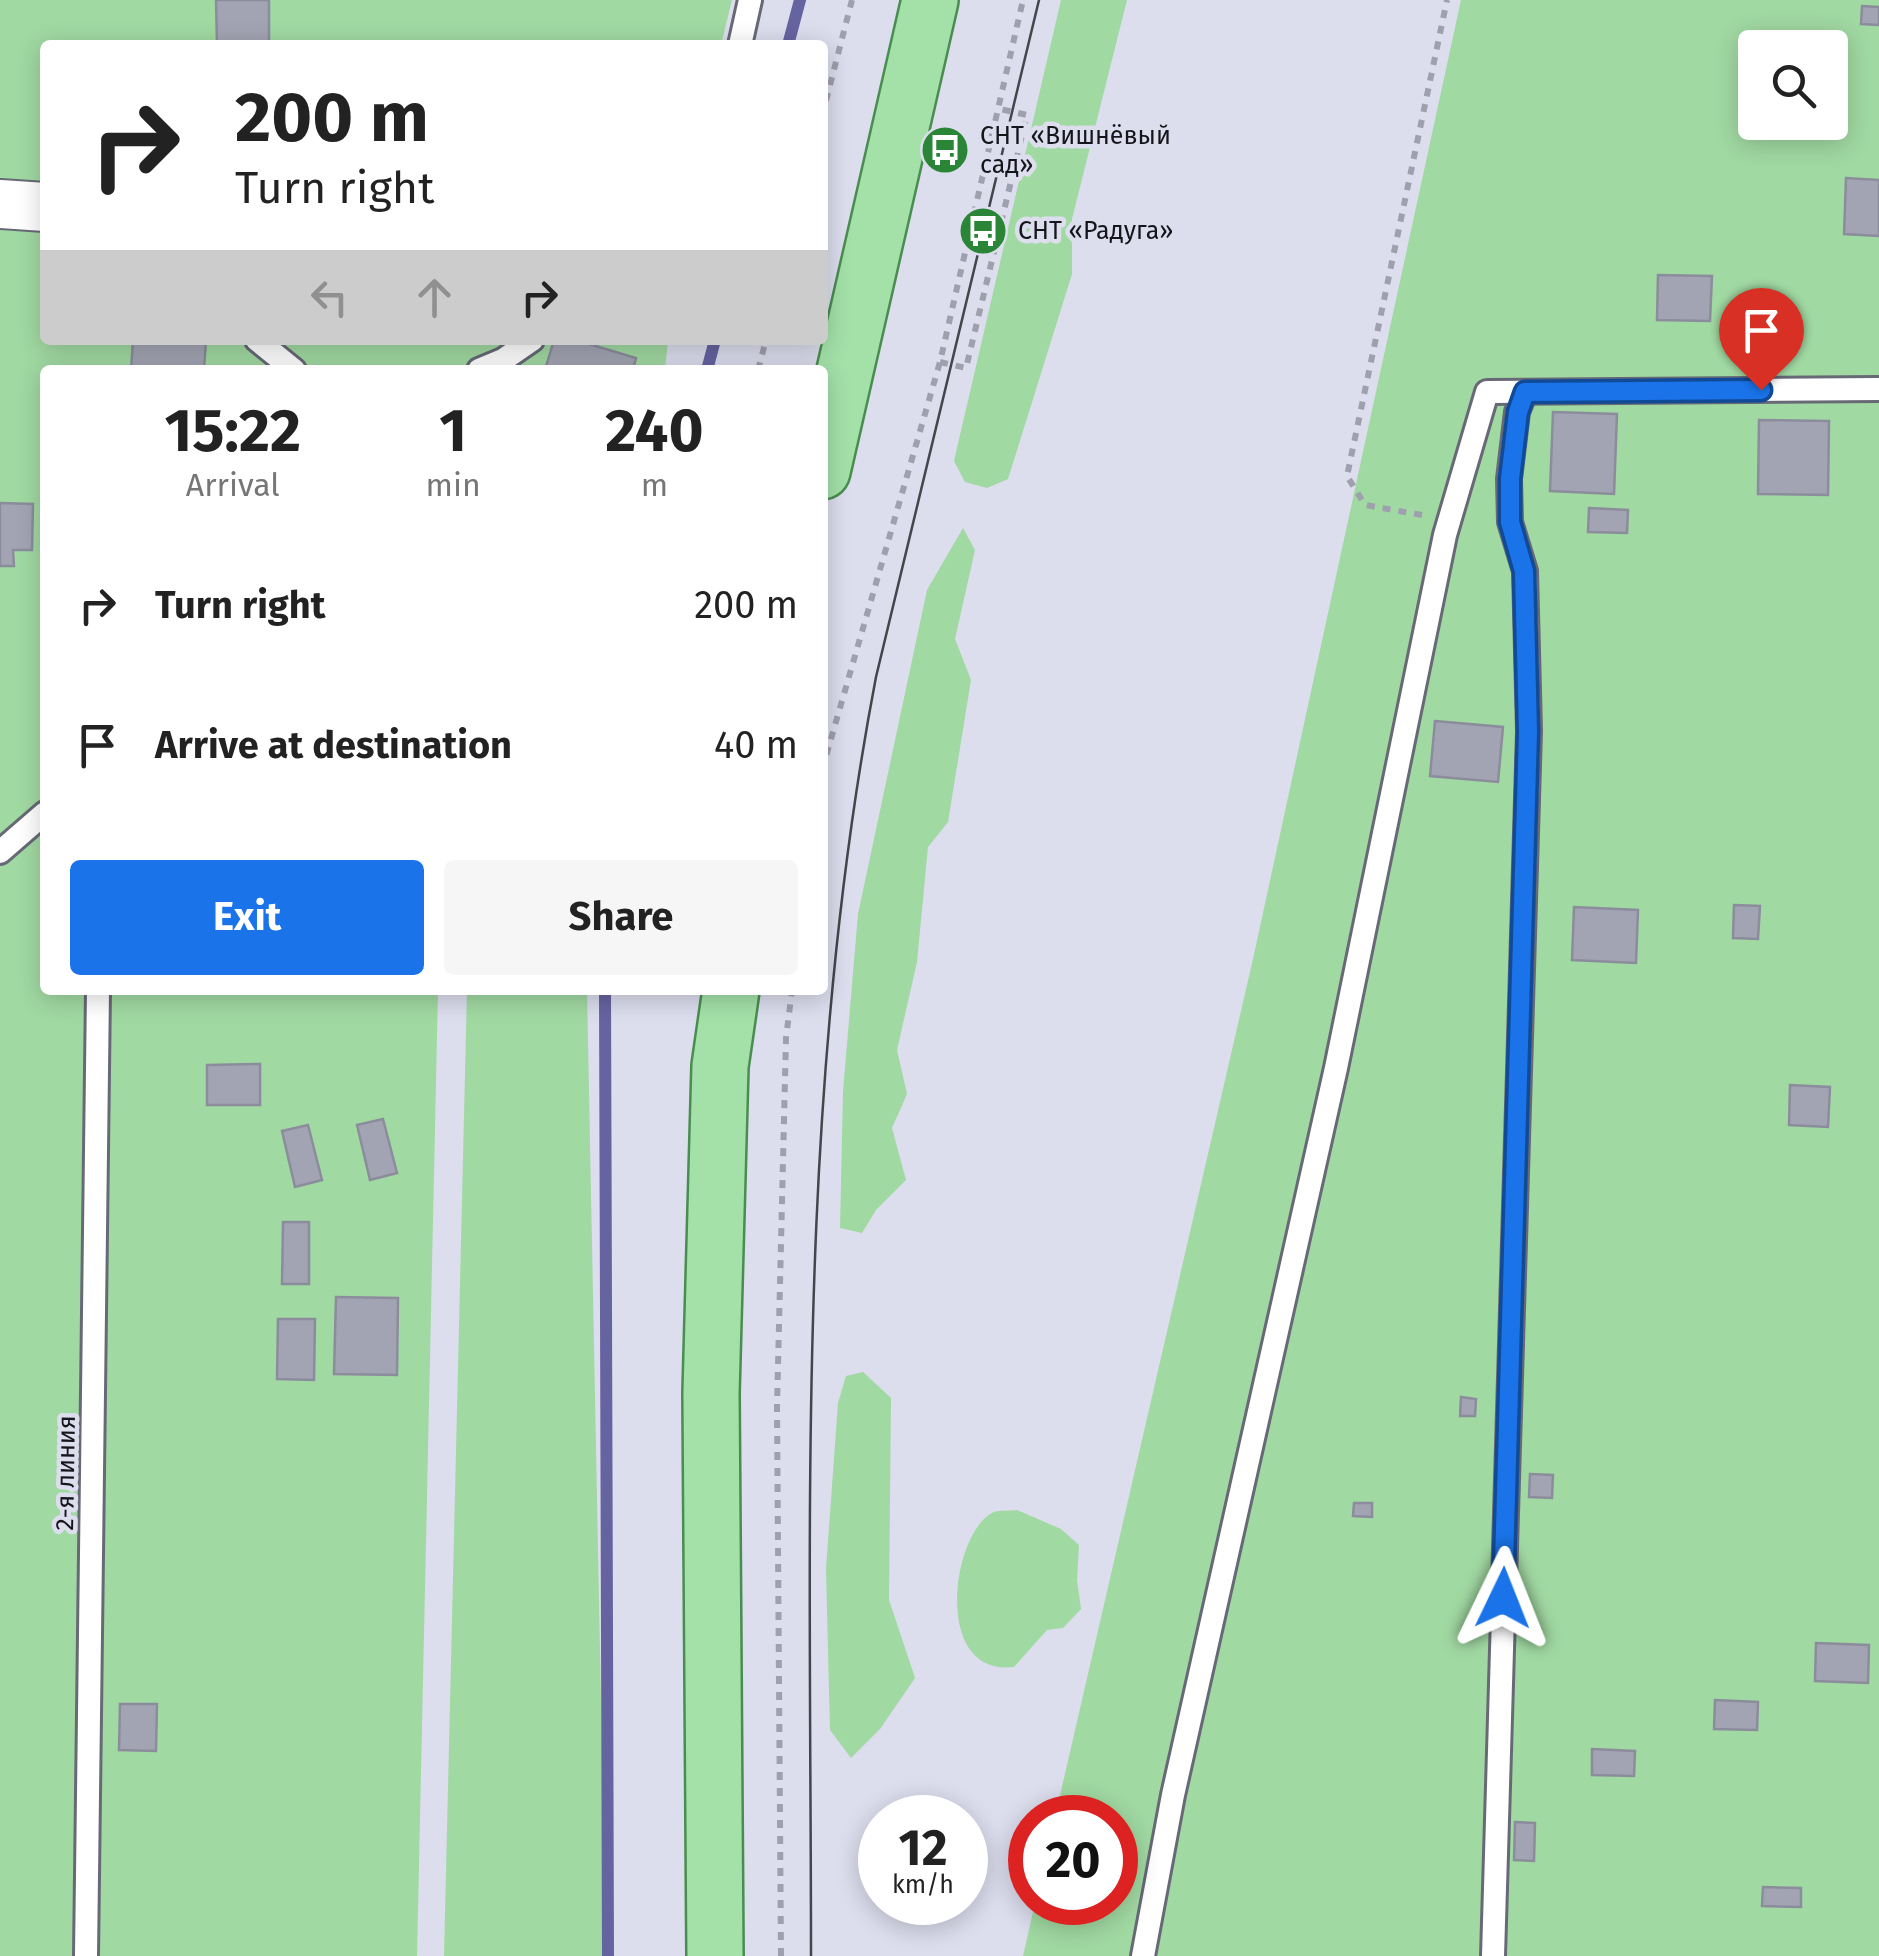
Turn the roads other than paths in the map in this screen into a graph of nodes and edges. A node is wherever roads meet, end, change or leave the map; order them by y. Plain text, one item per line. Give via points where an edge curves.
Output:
1 (750, 0) edge
2 (930, 0) edge
3 (741, 40) edge
4 (0, 204) edge
5 (40, 207) edge
6 (263, 345) edge
7 (525, 345) edge
8 (288, 365) edge
9 (491, 365) edge
10 (1879, 389) edge
11 (1525, 392) junction
12 (828, 445) edge
13 (40, 818) edge
14 (0, 852) edge
15 (98, 995) edge
16 (730, 995) edge
17 (86, 1956) edge
18 (715, 1956) edge
19 (1143, 1956) edge
20 (1493, 1956) edge

1 - 3 lane
2 - 12 main road
4 - 5 street
6 - 8 lane
7 - 9 lane
10 - 11 lane
11 - 19 lane via 1487,392 1450,519
11 - 20 lane via 1510,479 1510,522 1524,571 1528,732
13 - 14 lane
15 - 17 lane, 2-я линия
16 - 18 main road via 720,1066 712,1393

